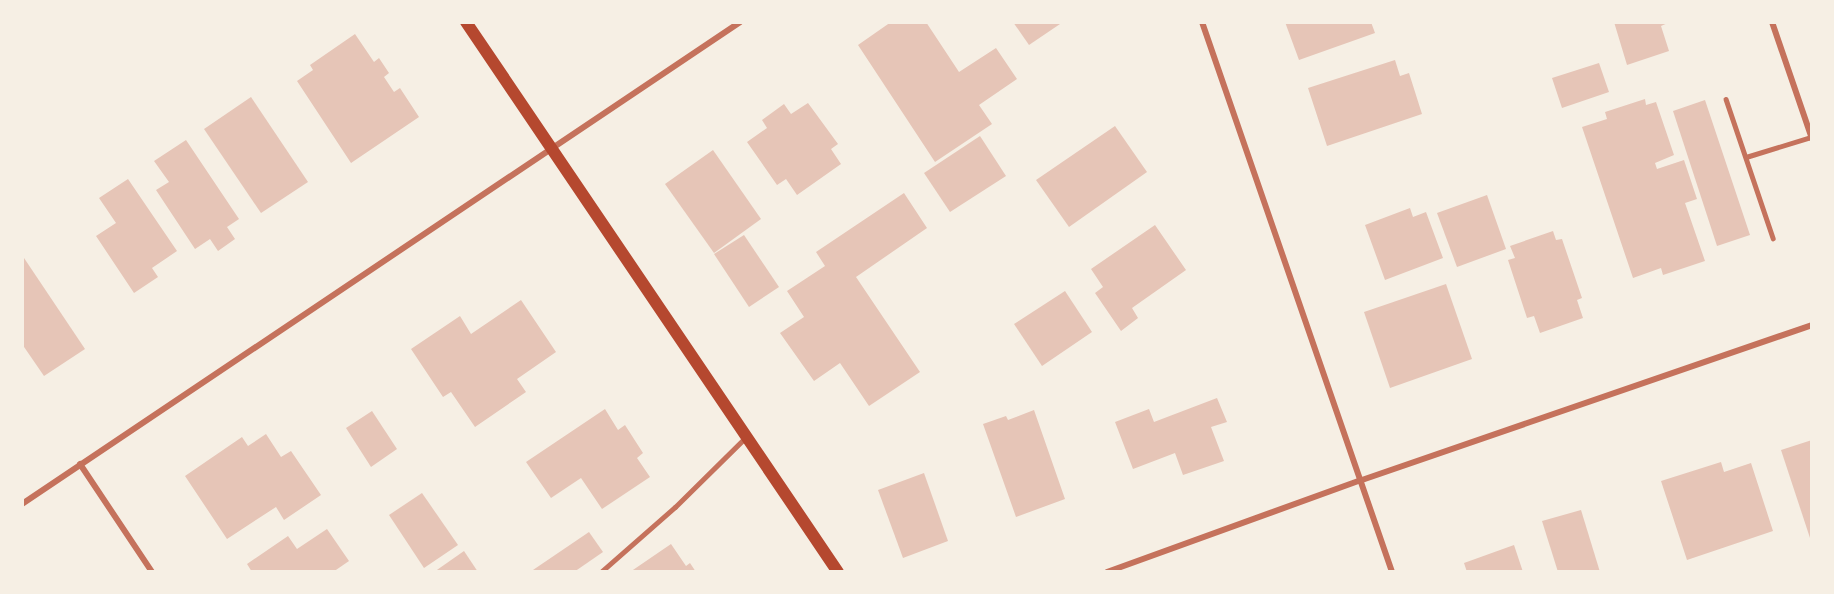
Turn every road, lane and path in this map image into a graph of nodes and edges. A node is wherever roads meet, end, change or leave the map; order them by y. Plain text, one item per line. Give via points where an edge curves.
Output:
1 (466, 22) edge
2 (740, 22) edge
3 (1202, 22) edge
4 (1772, 22) edge
5 (1726, 99) dead end
6 (1811, 138) edge
7 (550, 148) junction
8 (1746, 157) junction
9 (1773, 238) dead end
10 (1812, 325) edge
11 (746, 437) junction
12 (80, 465) junction
13 (1359, 481) junction
14 (22, 504) edge
15 (152, 572) edge
16 (601, 572) edge
17 (838, 572) edge
18 (1107, 572) edge
19 (1392, 572) edge

1 - 7 main road
2 - 7 street
3 - 13 street
4 - 6 street
5 - 8 lane
6 - 8 lane
7 - 11 main road
7 - 12 street
8 - 9 lane
10 - 13 street
11 - 16 lane
11 - 17 main road
12 - 14 street
12 - 15 street
13 - 18 street
13 - 19 street

